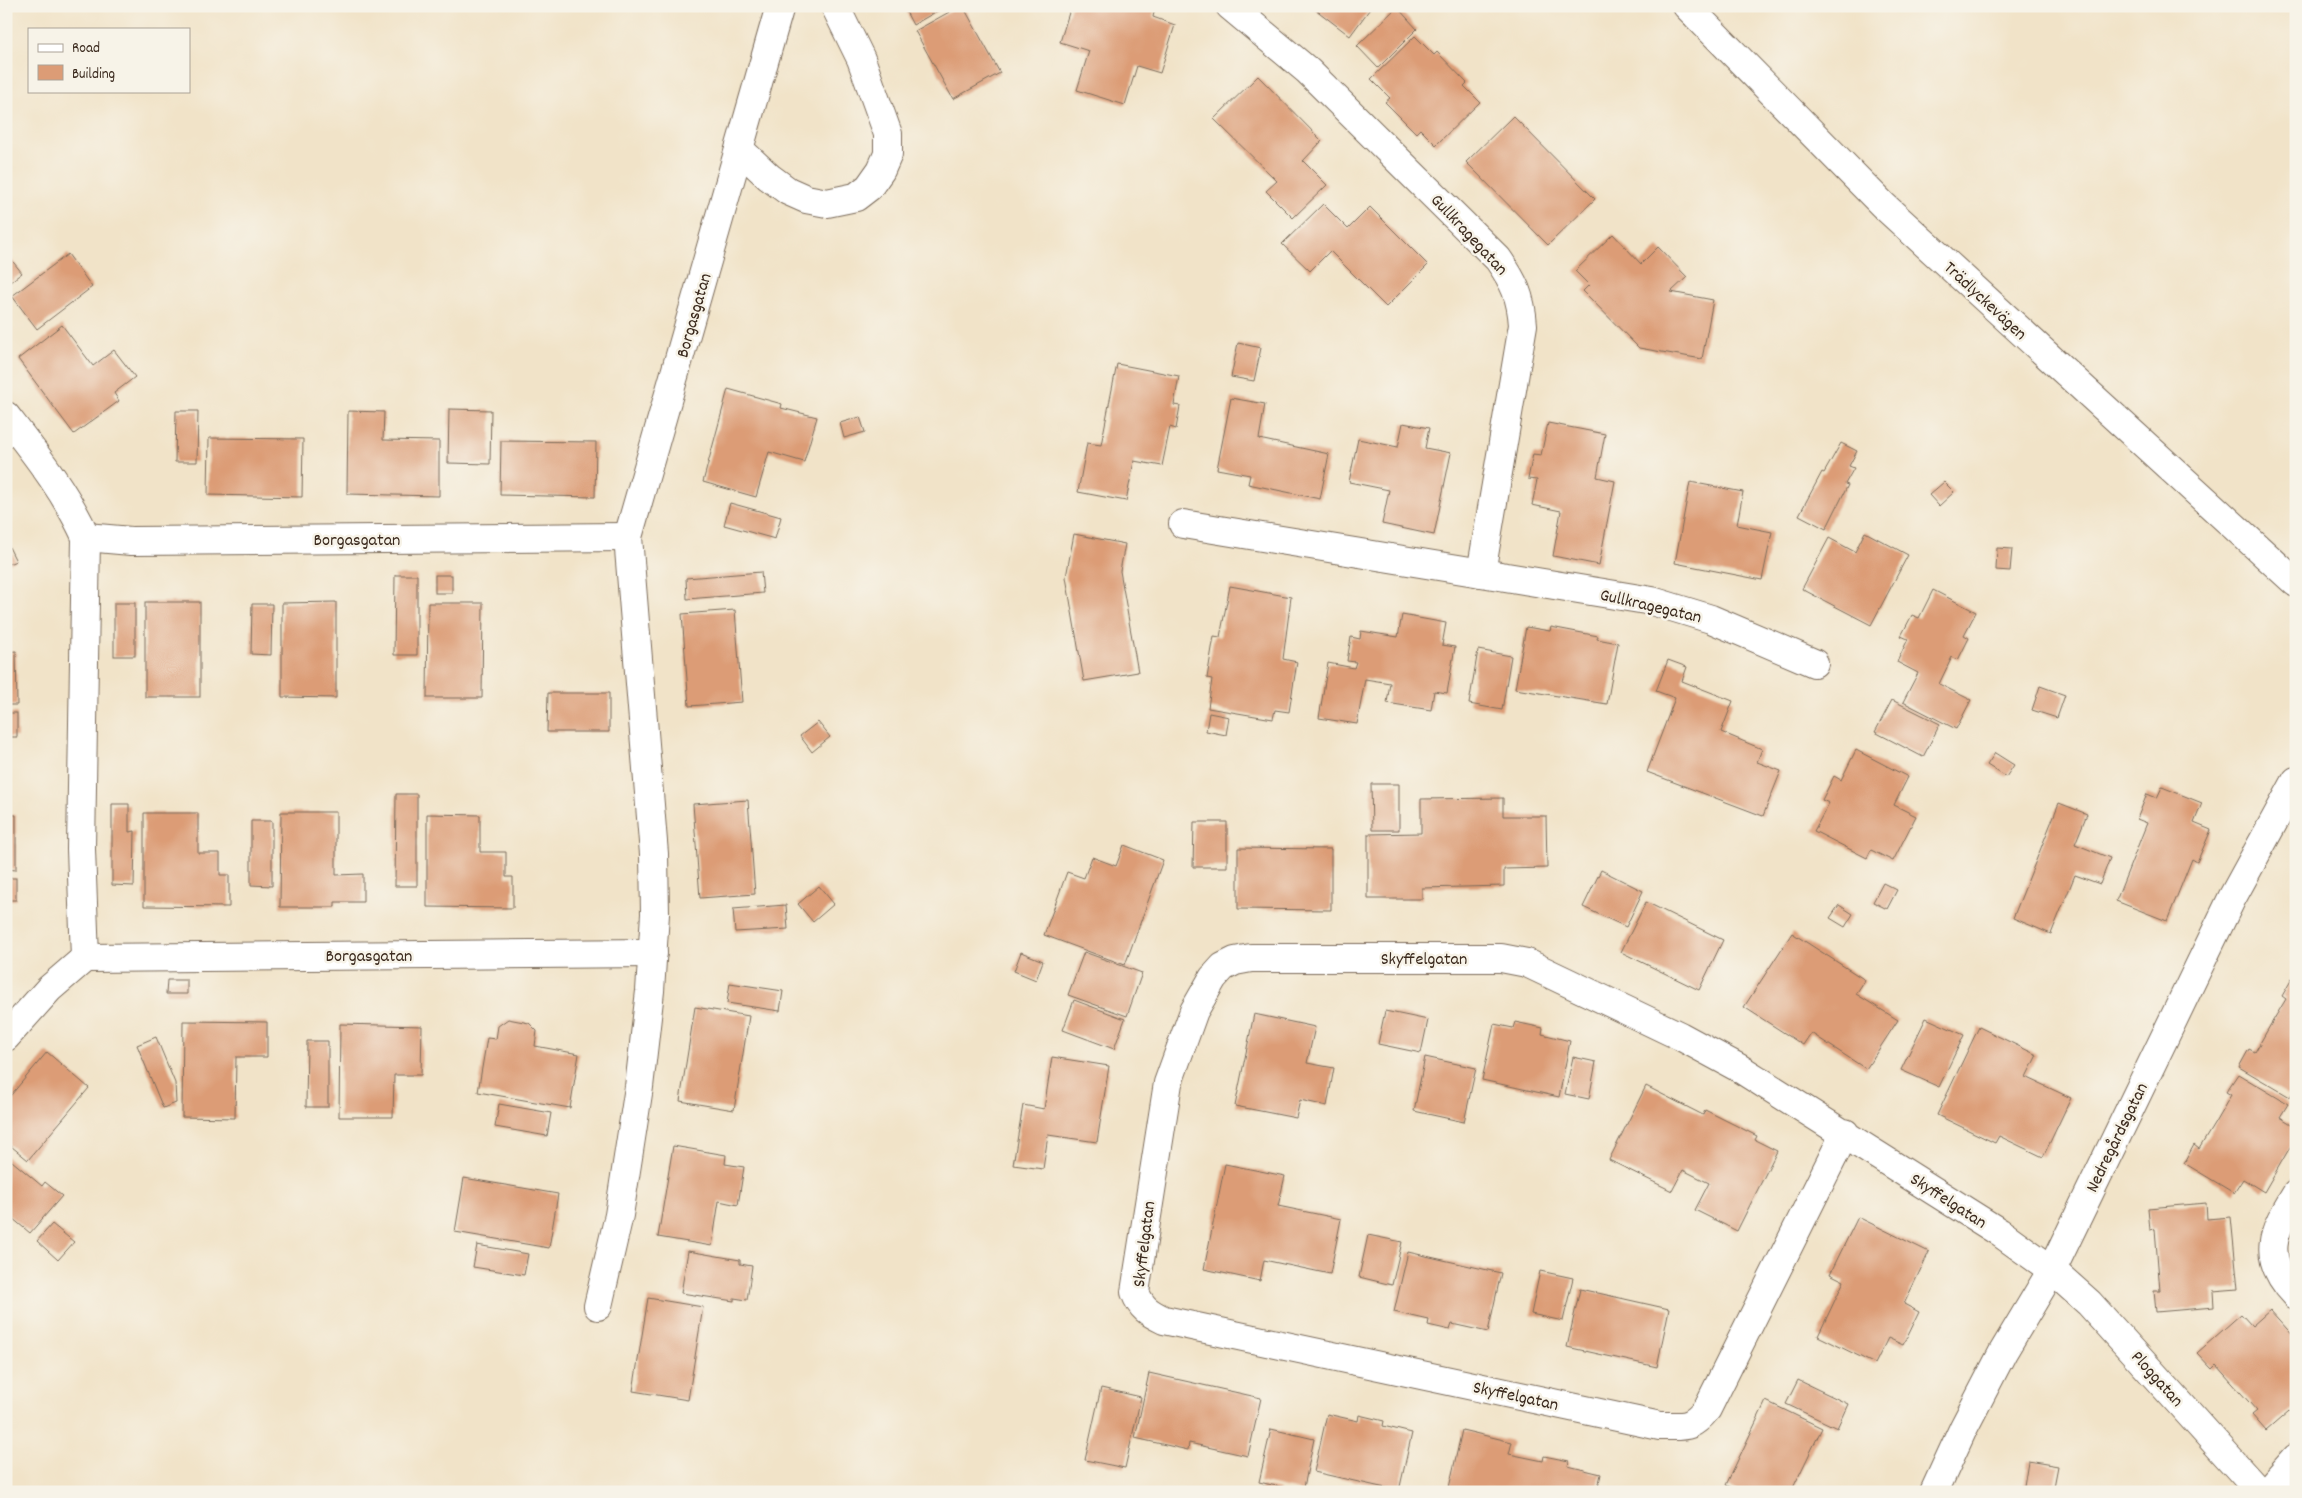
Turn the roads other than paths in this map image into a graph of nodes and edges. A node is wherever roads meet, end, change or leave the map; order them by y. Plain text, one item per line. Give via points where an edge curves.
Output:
1 (780, 6) edge
2 (835, 6) edge
3 (1230, 6) edge
4 (1687, 6) edge
5 (740, 150) junction
6 (6, 416) edge
7 (1183, 524) dead end
8 (86, 537) junction
9 (628, 537) junction
10 (1480, 573) junction
11 (2296, 583) edge
12 (1814, 663) dead end
13 (2296, 781) edge
14 (653, 953) junction
15 (85, 958) junction
16 (6, 1037) edge
17 (1845, 1133) junction
18 (2296, 1194) edge
19 (2052, 1270) junction
20 (2296, 1294) edge
21 (598, 1306) dead end
22 (2296, 1458) edge
23 (1934, 1492) edge
24 (2260, 1492) edge
25 (2266, 1492) edge

1 - 5 street, Borgasgatan
2 - 5 street via 861,59 888,134 888,154 881,170 869,187 856,197 827,203 788,191
3 - 10 street, Gullkragegatan via 1308,71 1498,259 1512,280 1522,304 1523,324
4 - 11 street, Trädlyckevägen via 1883,205
5 - 9 street, Borgasgatan
6 - 8 street via 55,479
7 - 10 street, Gullkragegatan
8 - 9 street, Borgasgatan via 131,541
8 - 15 street via 81,849
9 - 14 street, Borgasgatan via 654,854
10 - 12 street, Gullkragegatan via 1652,601 1711,619
13 - 19 street, Nedregårdsgatan via 2232,898
14 - 15 street, Borgasgatan
14 - 21 street, Borgasgatan via 639,1087 619,1215
15 - 16 street via 48,989
17 - 17 street, Skyffelgatan via 1680,1036 1526,963 1501,958 1235,960 1223,967 1203,993 1168,1083 1135,1292 1148,1313 1164,1320 1660,1426 1683,1426 1696,1422 1707,1409
17 - 19 street, Skyffelgatan
18 - 20 street via 2282,1216 2272,1256 2276,1269
19 - 23 street, Nedregårdsgatan via 2003,1352
19 - 24 street, Ploggatan via 2124,1340
22 - 25 street

